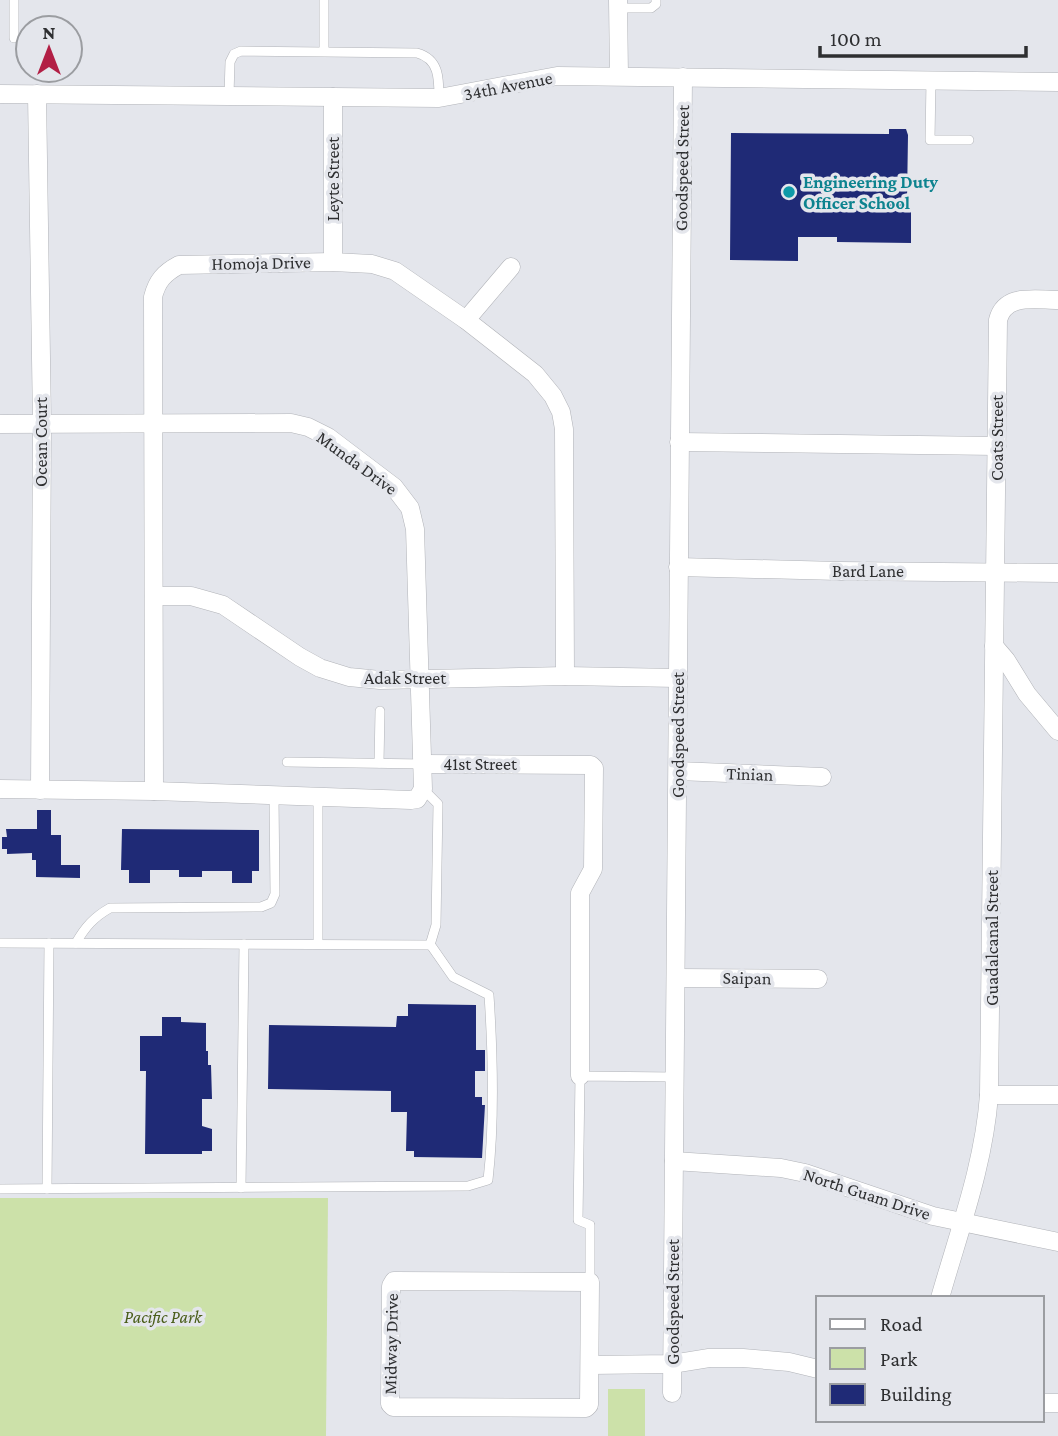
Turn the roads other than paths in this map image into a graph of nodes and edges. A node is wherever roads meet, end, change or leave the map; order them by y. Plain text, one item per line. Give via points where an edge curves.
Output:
1 (324, 0) edge
2 (656, 0) edge
3 (618, 4) edge
4 (324, 51) junction
5 (619, 75) junction
6 (683, 77) junction
7 (931, 80) junction
8 (1058, 82) edge
9 (0, 94) edge
10 (37, 94) junction
11 (229, 94) junction
12 (333, 97) junction
13 (439, 98) junction
14 (969, 140) dead end
15 (333, 262) junction
16 (511, 267) dead end
17 (1058, 300) edge
18 (466, 320) junction
19 (0, 424) edge
20 (42, 424) junction
21 (152, 425) junction
22 (679, 442) junction
23 (997, 446) junction
24 (678, 567) junction
25 (996, 572) junction
26 (1058, 573) edge
27 (154, 596) junction
28 (994, 646) junction
29 (565, 676) junction
30 (678, 678) junction
31 (419, 679) junction
32 (380, 711) dead end
33 (1058, 731) edge
34 (287, 762) dead end
35 (379, 764) junction
36 (424, 764) junction
37 (678, 771) junction
38 (822, 777) dead end
39 (0, 789) edge
40 (424, 789) junction
41 (40, 790) junction
42 (154, 791) junction
43 (274, 796) junction
44 (318, 798) junction
45 (0, 943) edge
46 (49, 943) junction
47 (76, 943) junction
48 (244, 944) junction
49 (318, 944) junction
50 (430, 944) junction
51 (676, 978) junction
52 (817, 979) dead end
53 (580, 1076) junction
54 (675, 1077) junction
55 (989, 1095) junction
56 (1058, 1096) edge
57 (674, 1161) junction
58 (241, 1188) junction
59 (0, 1189) edge
60 (47, 1189) junction
61 (962, 1223) junction
62 (1058, 1242) edge
63 (590, 1282) junction
64 (941, 1296) edge
65 (672, 1364) junction
66 (590, 1365) junction
67 (816, 1369) edge
68 (672, 1393) dead end

1 - 4 lane
2 - 3 lane via 651,8
3 - 5 street
4 - 11 lane via 234,54
4 - 13 lane via 425,55 436,66
5 - 6 street, 34th Avenue
5 - 13 street, 34th Avenue via 537,78
6 - 7 street, 34th Avenue
6 - 22 street, Goodspeed Street
7 - 8 street, 34th Avenue
7 - 14 lane via 930,140
9 - 10 street, 34th Avenue
10 - 11 street, 34th Avenue
10 - 20 street, Ocean Court
11 - 12 street, 34th Avenue
12 - 13 street, 34th Avenue
12 - 15 street, Leyte Street
15 - 18 street, Homoja Drive via 372,264 395,271
15 - 21 street, Homoja Drive via 186,264 168,270 153,297
16 - 18 street
17 - 23 street, Coats Street via 1013,300 1004,306 998,320
18 - 29 street, Homoja Drive via 535,374 561,412 565,438
19 - 20 street, Munda Drive
20 - 21 street, Munda Drive
20 - 41 street, Ocean Court
21 - 27 street, Homoja Drive
21 - 31 street, Munda Drive via 275,423 307,428 328,437 394,487 410,508 415,529
22 - 23 street
22 - 24 street, Goodspeed Street
23 - 25 street, Coats Street
24 - 25 street, Bard Lane
24 - 30 street, Goodspeed Street
25 - 26 street, Bard Lane
25 - 28 street, Guadalcanal Street
27 - 31 street, Adak Street via 191,596 223,605 300,657 334,673 364,680
27 - 42 street, Homoja Drive
28 - 33 street
28 - 55 street, Guadalcanal Street
29 - 30 street, Adak Street
29 - 31 street, Adak Street
30 - 37 street, Goodspeed Street
31 - 36 street, Munda Drive
32 - 35 lane
34 - 35 lane
35 - 36 lane
36 - 40 street, 41st Street
36 - 53 street, 41st Street via 594,768 593,869 580,894
37 - 38 street, Tinian
37 - 51 street, Goodspeed Street
39 - 41 street, 41st Street
40 - 44 street, 41st Street via 411,800
40 - 50 lane via 438,804 436,925
41 - 42 street, 41st Street
42 - 43 street, 41st Street
43 - 44 street, 41st Street
43 - 47 lane via 275,894 271,903 261,908 110,908 84,928
44 - 49 lane
45 - 46 lane
46 - 47 lane
46 - 60 lane
47 - 48 lane
48 - 49 lane
48 - 58 lane
49 - 50 lane
50 - 58 lane via 453,977 489,995 492,1145 488,1180 468,1186
51 - 52 street, Saipan
51 - 54 street, Goodspeed Street
53 - 54 lane
53 - 63 lane via 578,1220 590,1225
54 - 57 street, Goodspeed Street
55 - 56 street
55 - 61 street, Guadalcanal Street via 982,1151
57 - 61 street, North Guam Drive via 805,1173
57 - 65 street, Goodspeed Street
58 - 60 lane
59 - 60 lane
61 - 62 street, North Guam Drive
61 - 64 street, Guadalcanal Street
63 - 66 street, Midway Drive
63 - 66 street, Midway Drive via 394,1282 390,1404 586,1408
65 - 66 street
65 - 67 street via 743,1358
65 - 68 street, Goodspeed Street

